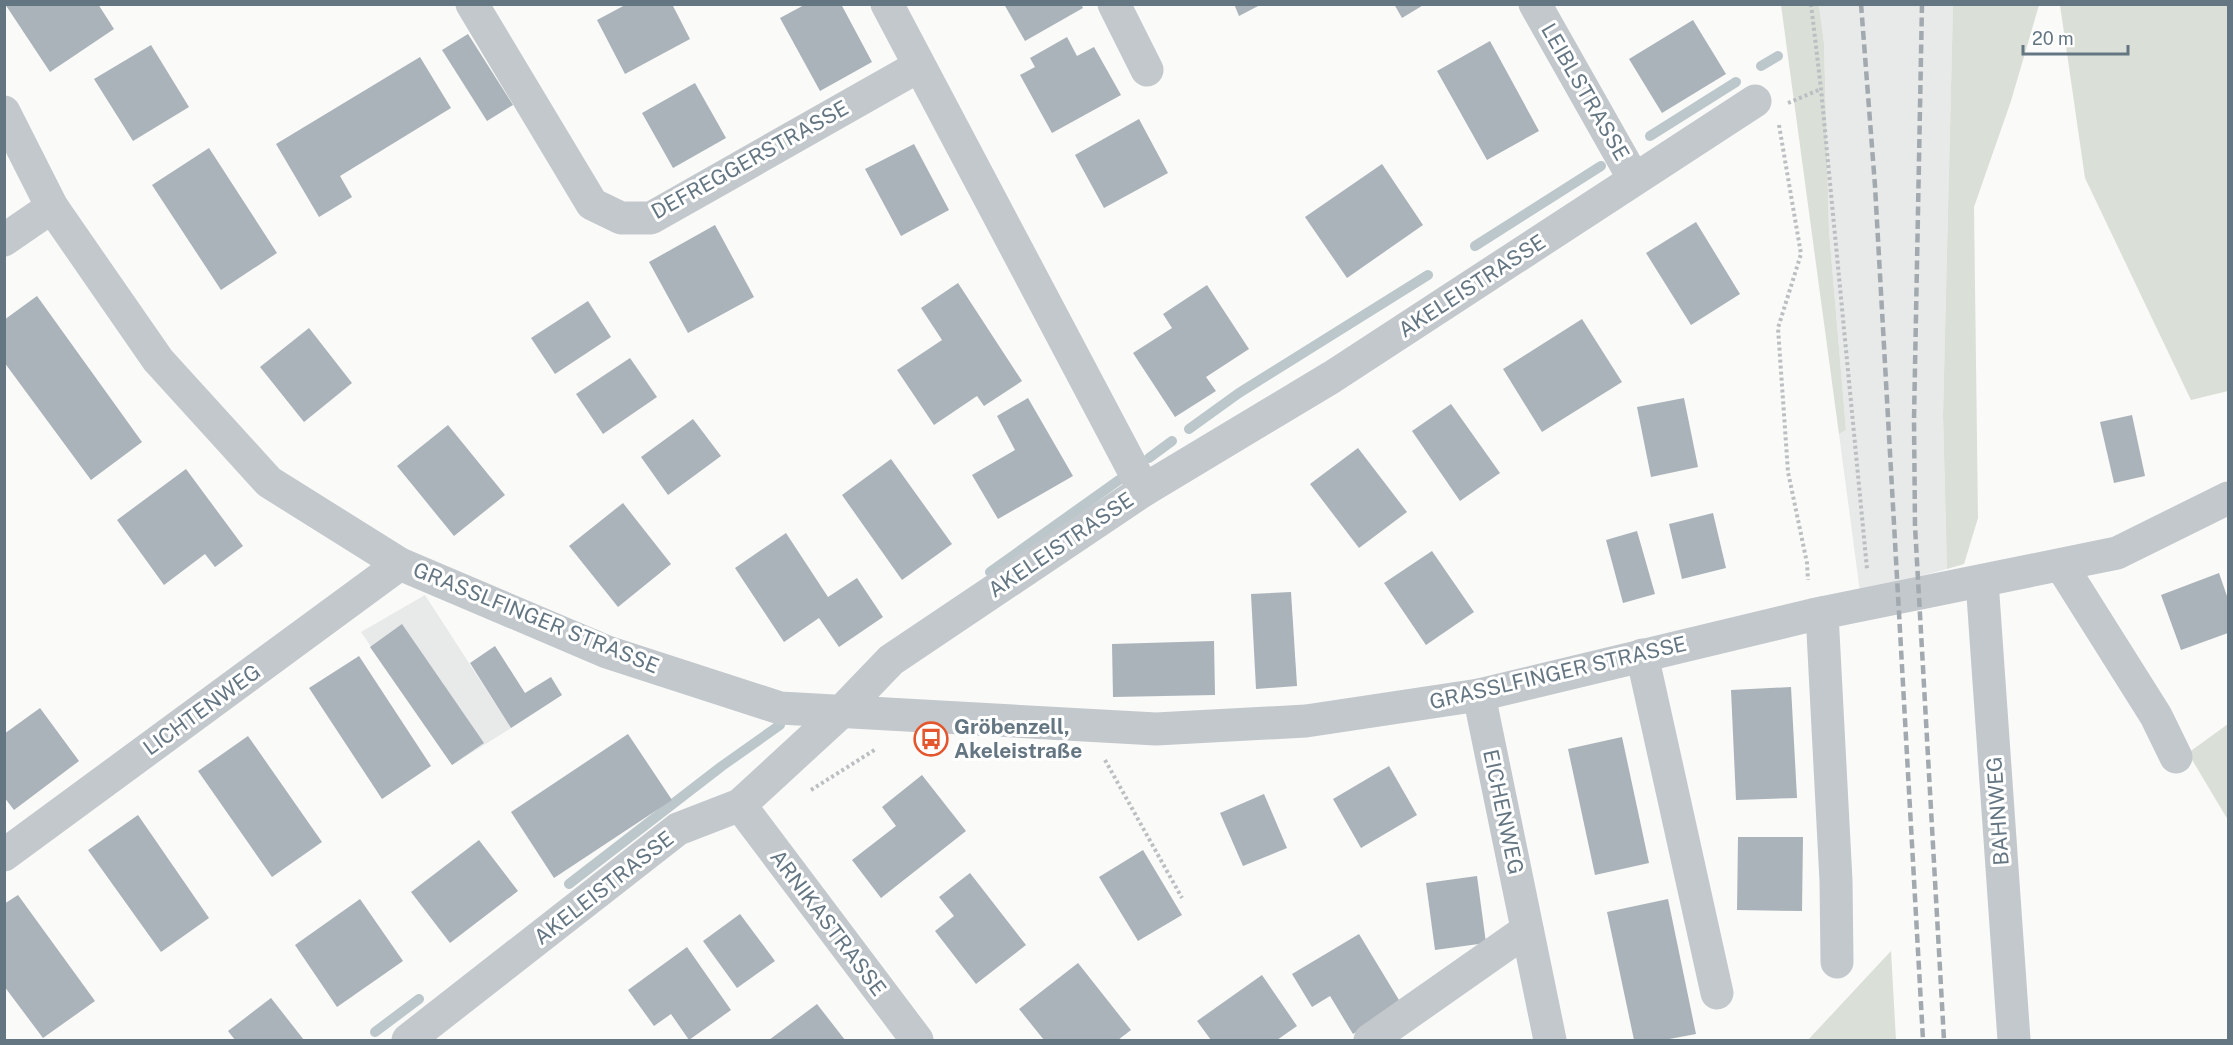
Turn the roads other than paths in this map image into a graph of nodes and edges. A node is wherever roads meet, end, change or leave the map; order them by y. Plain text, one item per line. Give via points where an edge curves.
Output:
1 (472, 4) edge
2 (887, 4) edge
3 (1114, 4) edge
4 (1535, 4) edge
5 (919, 66) junction
6 (1146, 70) dead end
7 (1766, 104) road end
8 (4, 112) edge
9 (1634, 179) junction
10 (52, 207) junction
11 (4, 240) edge
12 (1144, 490) junction
13 (2229, 498) edge
14 (400, 564) junction
15 (2061, 564) junction
16 (1982, 581) junction
17 (1817, 614) junction
18 (1642, 655) junction
19 (1479, 695) junction
20 (841, 712) junction
21 (2176, 757) dead end
22 (740, 805) junction
23 (4, 855) edge
24 (1527, 930) junction
25 (1837, 962) dead end
26 (1717, 993) dead end
27 (408, 1041) edge
28 (917, 1041) edge
29 (1370, 1041) edge
30 (1550, 1041) edge
31 (2014, 1041) edge

1 - 5 street, DEFREGGERSTRASSE via 592,204 621,218 651,218
2 - 5 street
3 - 6 street
4 - 9 street, LEIBLSTRASSE
5 - 12 street
7 - 9 street, AKELEISTRASSE
8 - 10 street, GRASSLFINGER STRASSE
9 - 12 street, AKELEISTRASSE via 1332,377
10 - 11 street
10 - 14 street, GRASSLFINGER STRASSE via 158,360 269,482
12 - 20 street, AKELEISTRASSE via 891,660
13 - 15 street, GRASSLFINGER STRASSE via 2117,553
14 - 20 street, GRASSLFINGER STRASSE via 439,594 607,652 780,708
14 - 23 street, LICHTENWEG
15 - 16 street, GRASSLFINGER STRASSE
15 - 21 street via 2156,716
16 - 17 street, GRASSLFINGER STRASSE
16 - 31 street, BAHNWEG
17 - 18 street, GRASSLFINGER STRASSE
17 - 25 street via 1836,881
18 - 19 street, GRASSLFINGER STRASSE
18 - 26 street
19 - 20 street, GRASSLFINGER STRASSE via 1306,722 1156,729
19 - 24 street, EICHENWEG
20 - 22 street, AKELEISTRASSE
22 - 27 street, AKELEISTRASSE via 678,829
22 - 28 street, ARNIKASTRASSE
24 - 29 street
24 - 30 street, EICHENWEG

